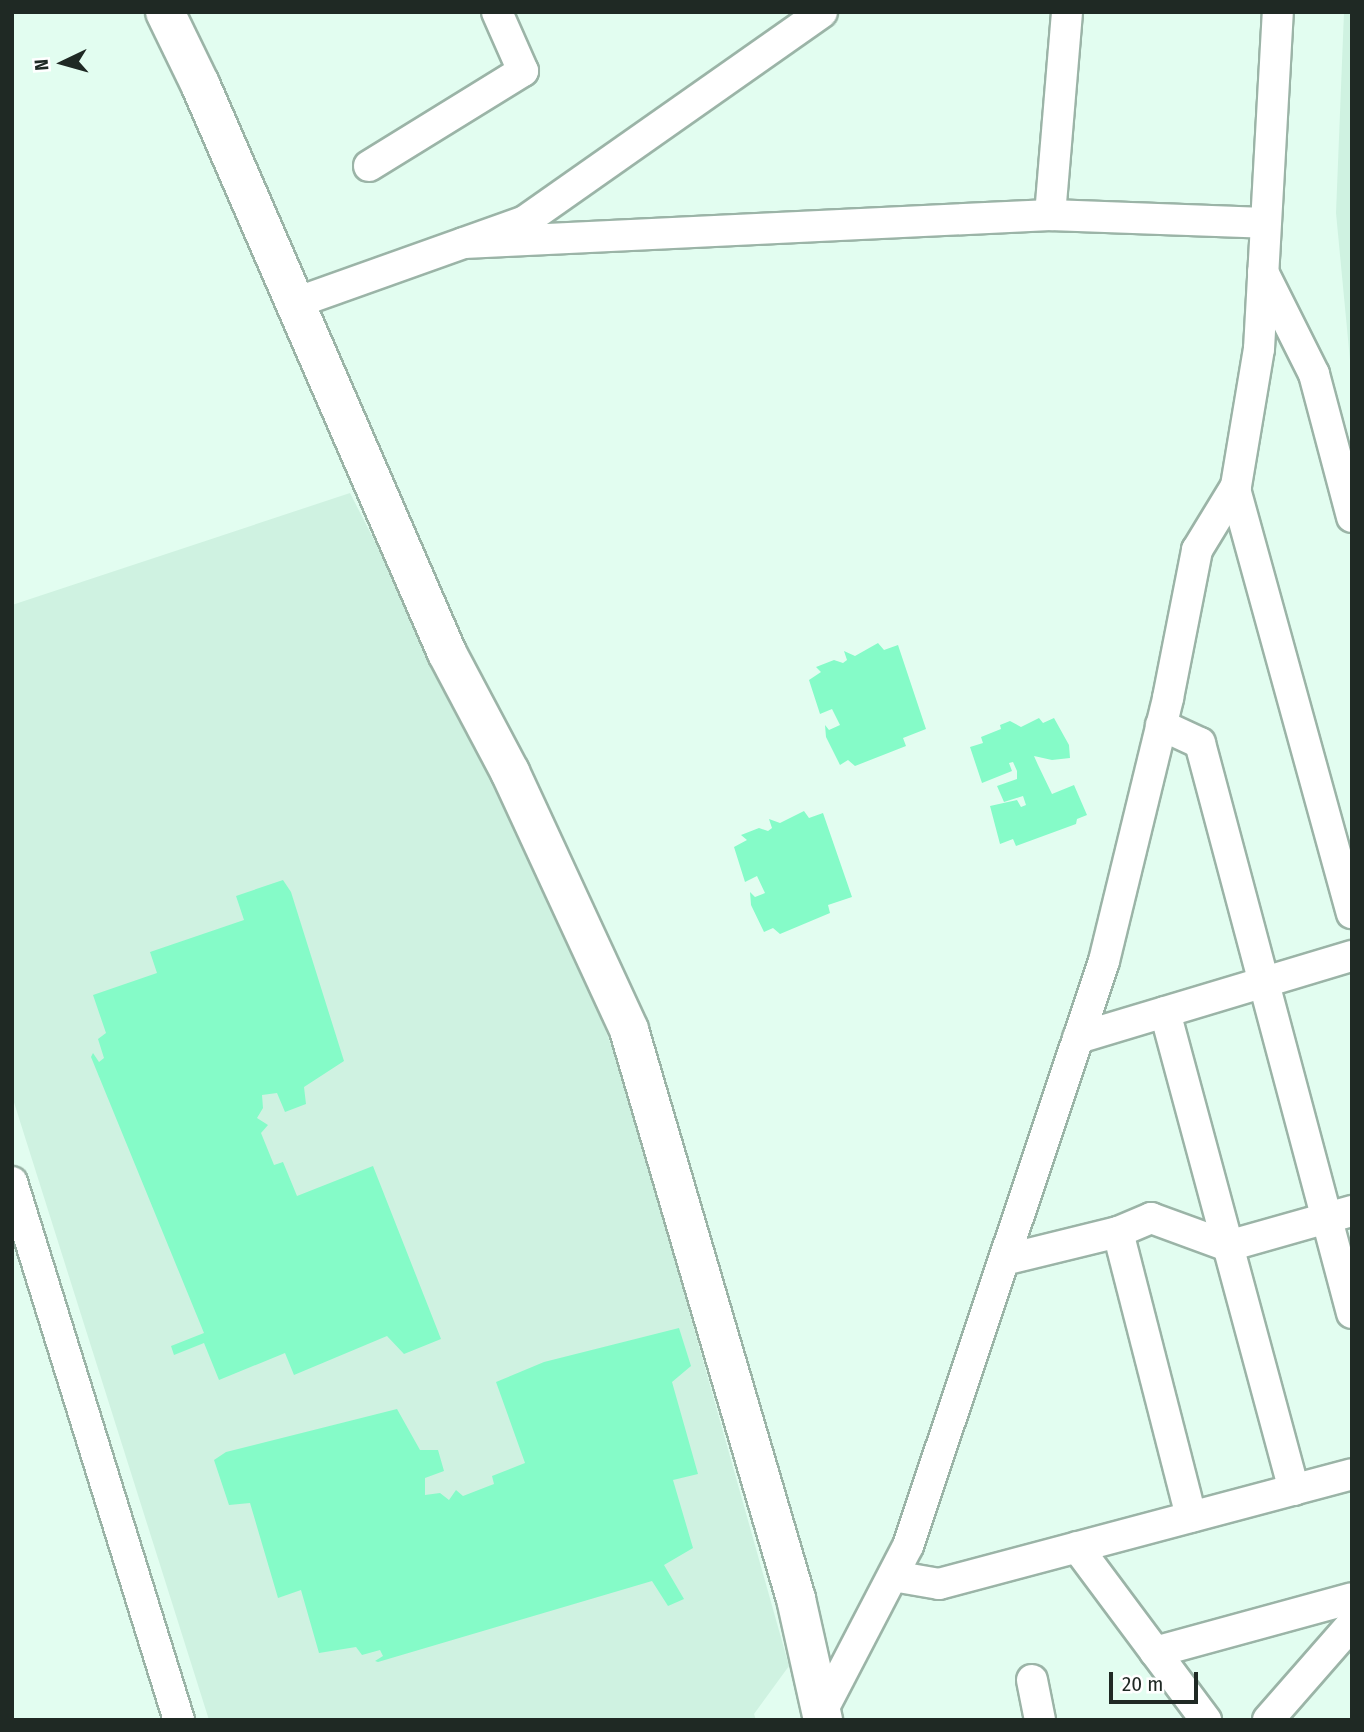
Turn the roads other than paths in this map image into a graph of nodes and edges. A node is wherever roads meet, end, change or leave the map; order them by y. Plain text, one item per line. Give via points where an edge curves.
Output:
1 (165, 12) edge
2 (497, 12) edge
3 (822, 12) edge
4 (1067, 12) edge
5 (1278, 12) edge
6 (369, 166) dead end
7 (1051, 215) junction
8 (1265, 223) junction
9 (464, 243) junction
10 (1262, 271) junction
11 (295, 303) junction
12 (1234, 489) junction
13 (1352, 517) edge
14 (1161, 725) junction
15 (1352, 914) edge
16 (1352, 956) edge
17 (1265, 982) junction
18 (1165, 1012) junction
19 (1078, 1038) junction
20 (12, 1182) edge
21 (1339, 1215) edge
22 (1118, 1233) junction
23 (1228, 1246) junction
24 (1004, 1260) junction
25 (1352, 1313) edge
26 (1352, 1474) edge
27 (1294, 1490) junction
28 (1191, 1517) junction
29 (1076, 1547) junction
30 (893, 1576) junction
31 (1352, 1598) edge
32 (1352, 1624) edge
33 (1155, 1652) junction
34 (1032, 1680) dead end
35 (822, 1716) edge
36 (179, 1720) edge
37 (1040, 1720) edge
38 (1206, 1720) edge
39 (1268, 1720) edge

1 - 11 street
2 - 6 street via 523,71
3 - 9 street via 525,221
4 - 7 street
5 - 8 street
7 - 8 street
7 - 9 street
8 - 10 street
9 - 11 street
10 - 12 street via 1259,349
10 - 13 street via 1314,374
11 - 35 street via 447,653 510,772 629,1030 796,1599
12 - 14 street via 1197,550
12 - 15 street
14 - 17 street via 1200,743
14 - 19 street via 1104,961
16 - 17 street
17 - 18 street
17 - 21 street
18 - 19 street
18 - 23 street
19 - 24 street
20 - 36 street
21 - 23 street
21 - 25 street
22 - 23 street via 1151,1218
22 - 24 street
22 - 28 street
23 - 27 street
24 - 30 street via 908,1546
26 - 27 street
27 - 28 street
28 - 29 street
29 - 30 street via 939,1584
29 - 33 street
30 - 35 street
31 - 33 street
32 - 39 street
33 - 38 street
34 - 37 street

